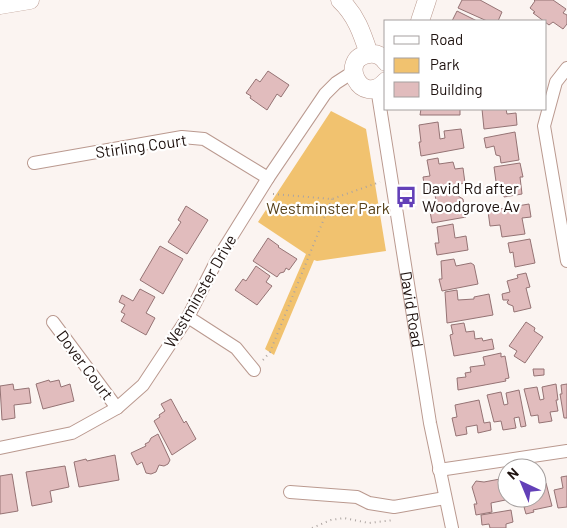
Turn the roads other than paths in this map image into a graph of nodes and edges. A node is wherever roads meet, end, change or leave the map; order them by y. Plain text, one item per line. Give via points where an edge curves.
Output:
1 (30, 0) edge
2 (340, 0) edge
3 (427, 0) edge
4 (0, 5) edge
5 (420, 20) edge
6 (369, 54) junction
7 (384, 60) edge
8 (567, 68) edge
9 (353, 72) junction
10 (381, 85) edge
11 (34, 162) dead end
12 (268, 178) junction
13 (567, 261) edge
14 (188, 317) junction
15 (53, 322) dead end
16 (254, 370) road end
17 (117, 408) junction
18 (0, 448) edge
19 (567, 451) edge
20 (439, 470) junction
21 (290, 492) dead end
22 (445, 498) junction
23 (452, 528) edge

1 - 4 street
2 - 6 street via 359,24
3 - 5 street
6 - 7 street
6 - 9 street via 356,62
8 - 13 street via 556,82 544,126
9 - 10 street via 354,78 366,89
9 - 12 street, Westminster Drive via 325,94
10 - 20 street, David Road via 392,178
11 - 12 street, Stirling Court via 182,137 204,139
12 - 14 street, Westminster Drive via 217,260
14 - 16 street via 236,348
14 - 17 street, Westminster Drive via 143,385
15 - 17 street, Dover Court
17 - 18 street, Westminster Drive via 72,433
19 - 20 street
20 - 22 street, David Road
21 - 22 street via 357,497 368,503 394,507
22 - 23 street, David Road

